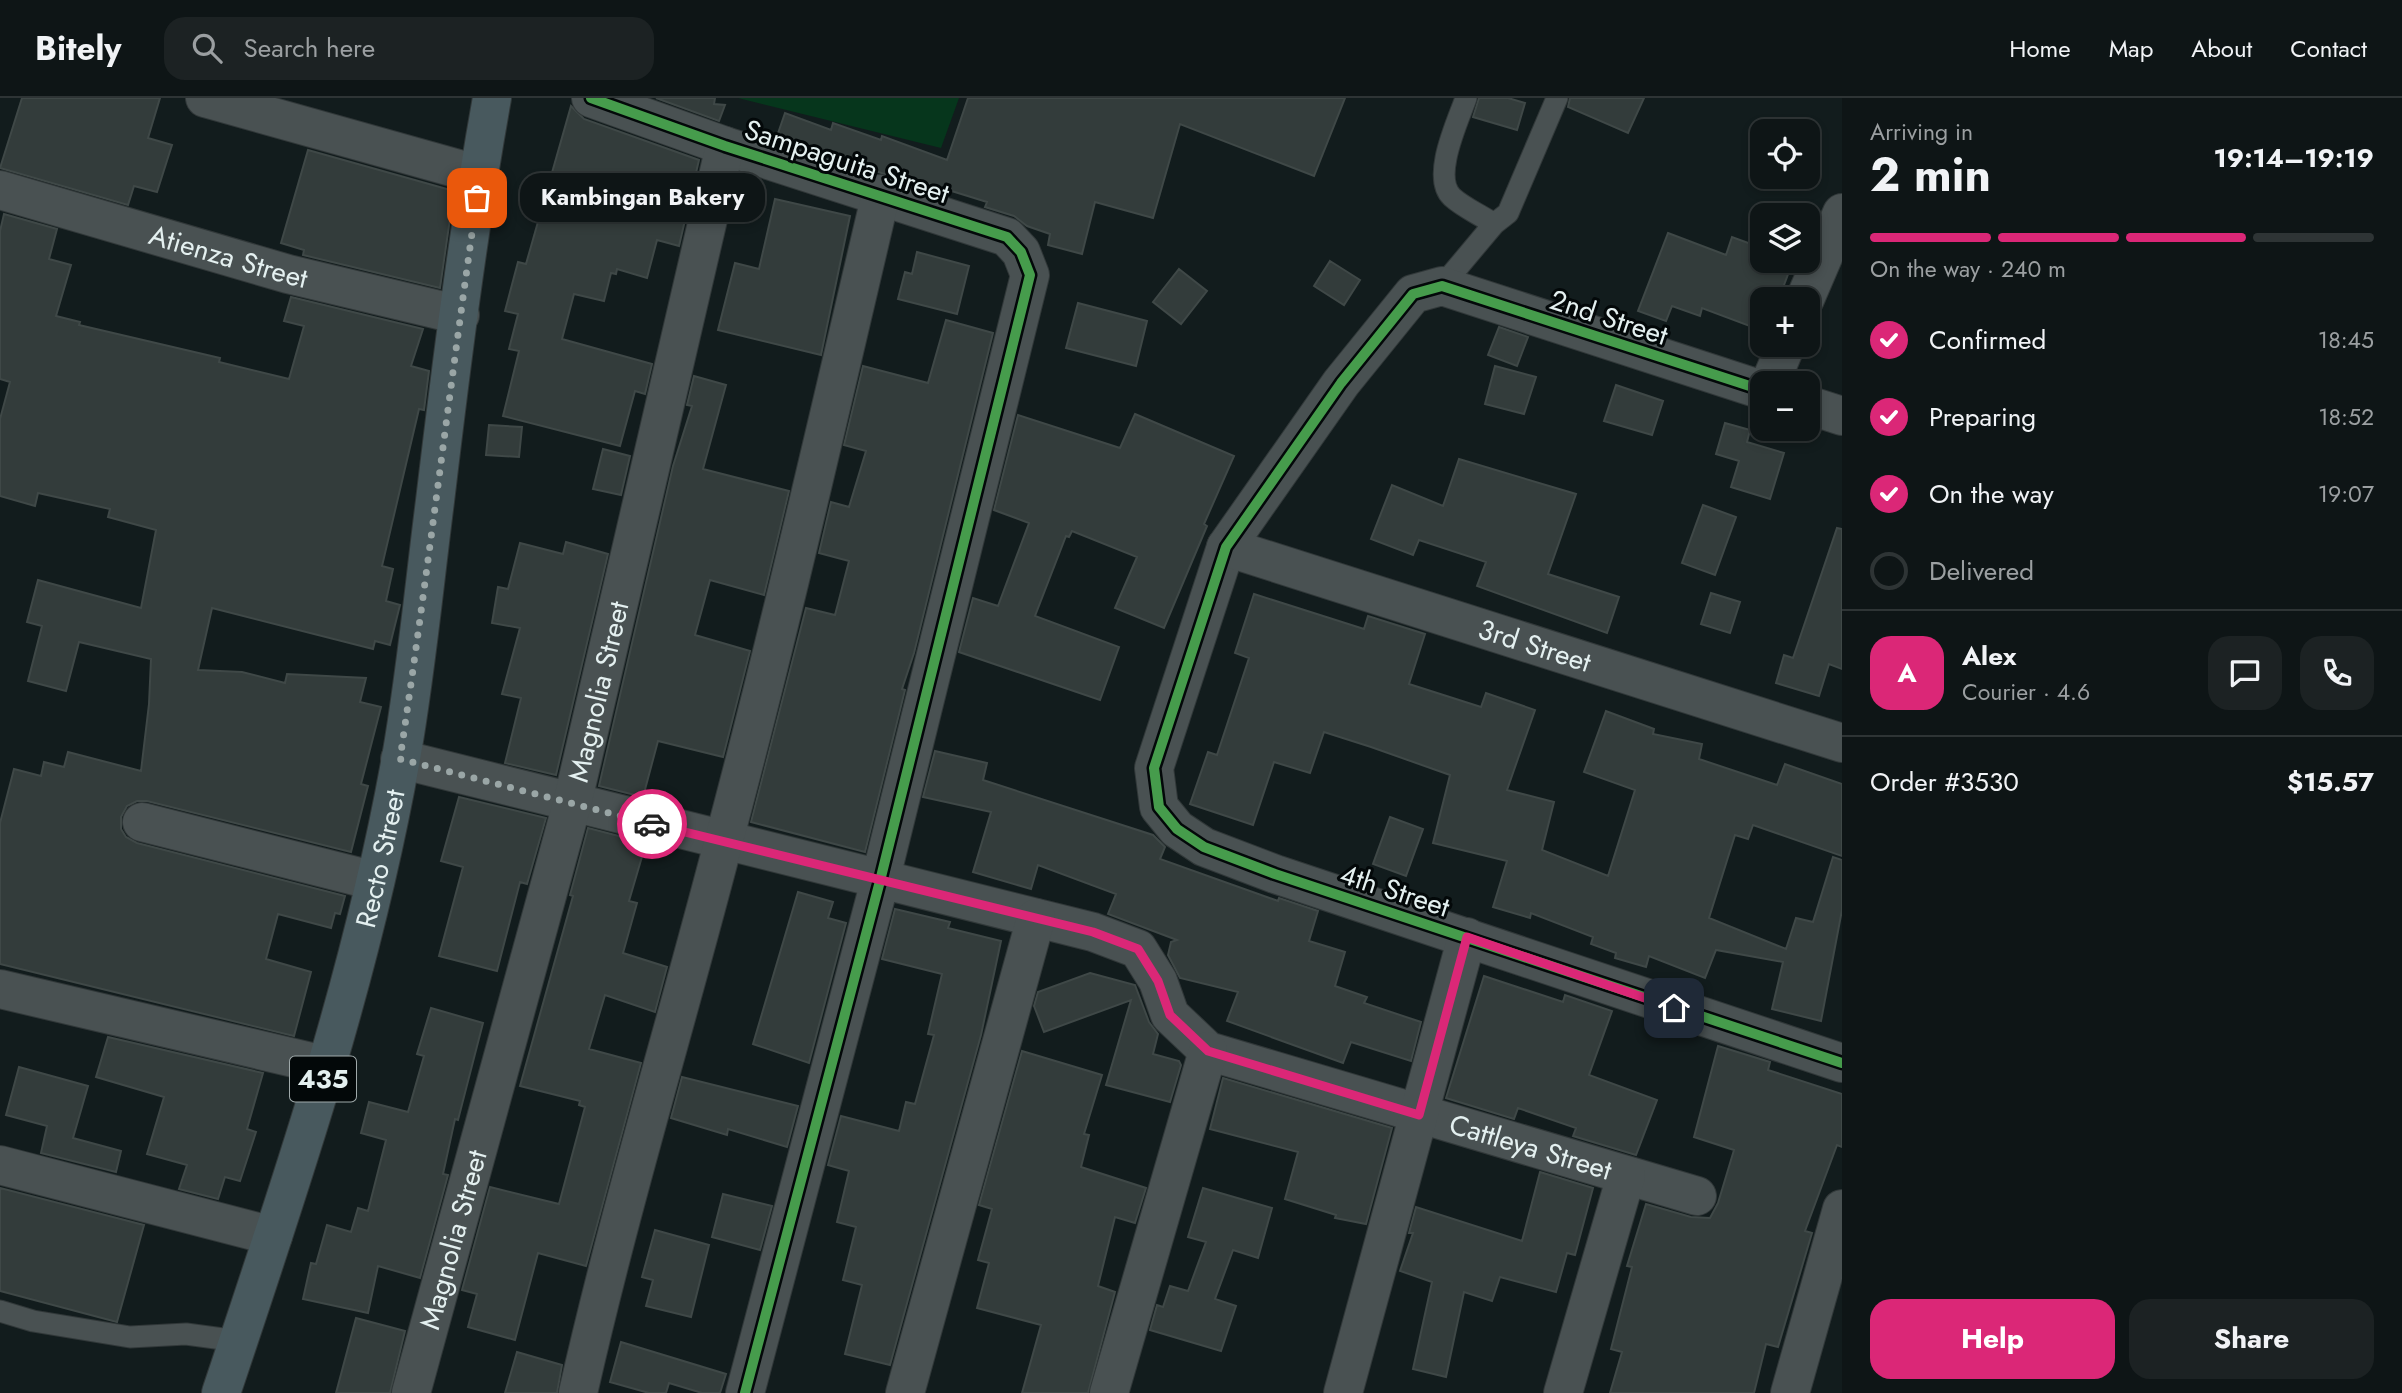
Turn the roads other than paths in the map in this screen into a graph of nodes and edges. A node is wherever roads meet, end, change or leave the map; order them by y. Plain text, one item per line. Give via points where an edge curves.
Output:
1 (205, 98) edge
2 (492, 98) edge
3 (590, 98) edge
4 (1466, 98) edge
5 (1557, 98) edge
6 (725, 146) junction
7 (480, 174) junction
8 (0, 190) edge
9 (881, 194) junction
10 (1842, 213) edge
11 (1494, 224) junction
12 (1442, 286) junction
13 (1810, 287) edge
14 (460, 315) junction
15 (1750, 386) edge
16 (1820, 409) edge
17 (1842, 416) edge
18 (1226, 547) junction
19 (1842, 743) edge
20 (400, 759) junction
21 (572, 804) junction
22 (142, 822) dead end
23 (724, 841) junction
24 (374, 881) junction
25 (880, 881) junction
26 (1037, 918) junction
27 (1467, 937) junction
28 (0, 989) edge
29 (1208, 1051) junction
30 (1842, 1063) edge
31 (328, 1066) junction
32 (1419, 1115) junction
33 (0, 1165) edge
34 (1626, 1176) junction
35 (1697, 1196) dead end
36 (1842, 1209) edge
37 (273, 1236) junction
38 (0, 1311) edge
39 (238, 1341) junction
40 (220, 1393) edge
41 (411, 1393) edge
42 (578, 1393) edge
43 (745, 1393) edge
44 (905, 1393) edge
45 (1109, 1393) edge
46 (1343, 1393) edge
47 (1563, 1393) edge
48 (1790, 1393) edge

1 - 7 street
2 - 7 main road, Recto Street / 435
3 - 6 street, Sampaguita Street
4 - 11 lane via 1446,154 1444,184 1451,197
5 - 11 lane via 1508,213
6 - 9 street, Sampaguita Street
6 - 21 street, Magnolia Street
7 - 14 main road, Recto Street / 435
8 - 14 street, Atienza Street via 288,274
9 - 23 street
9 - 25 street, Sampaguita Street via 1007,237 1021,252 1030,275
10 - 13 street
11 - 12 lane
12 - 15 street, 2nd Street
12 - 18 street via 1413,294 1341,383
14 - 20 main road, Recto Street / 435 via 425,604
16 - 17 street
18 - 19 street, 3rd Street
18 - 27 street, 4th Street via 1154,768 1159,807 1177,829 1204,847
20 - 21 street, Cattleya Street
20 - 24 main road, Recto Street / 435
21 - 23 street, Cattleya Street
21 - 41 street, Magnolia Street
22 - 24 street
23 - 25 street, Cattleya Street
23 - 42 street via 602,1285
24 - 31 main road, Recto Street / 435
25 - 26 street, Cattleya Street
25 - 43 street
26 - 29 street, Cattleya Street via 1138,949 1158,981 1170,1015
26 - 44 street
27 - 30 street, 4th Street
27 - 32 street
28 - 31 street
29 - 32 street, Cattleya Street
29 - 45 street
31 - 37 main road, Recto Street / 435
32 - 34 street, Cattleya Street
32 - 46 street
33 - 37 street
34 - 35 street, Cattleya Street
34 - 47 street
36 - 48 street
37 - 39 main road, Recto Street / 435
38 - 39 lane via 130,1337 186,1334
39 - 40 main road, Recto Street / 435

